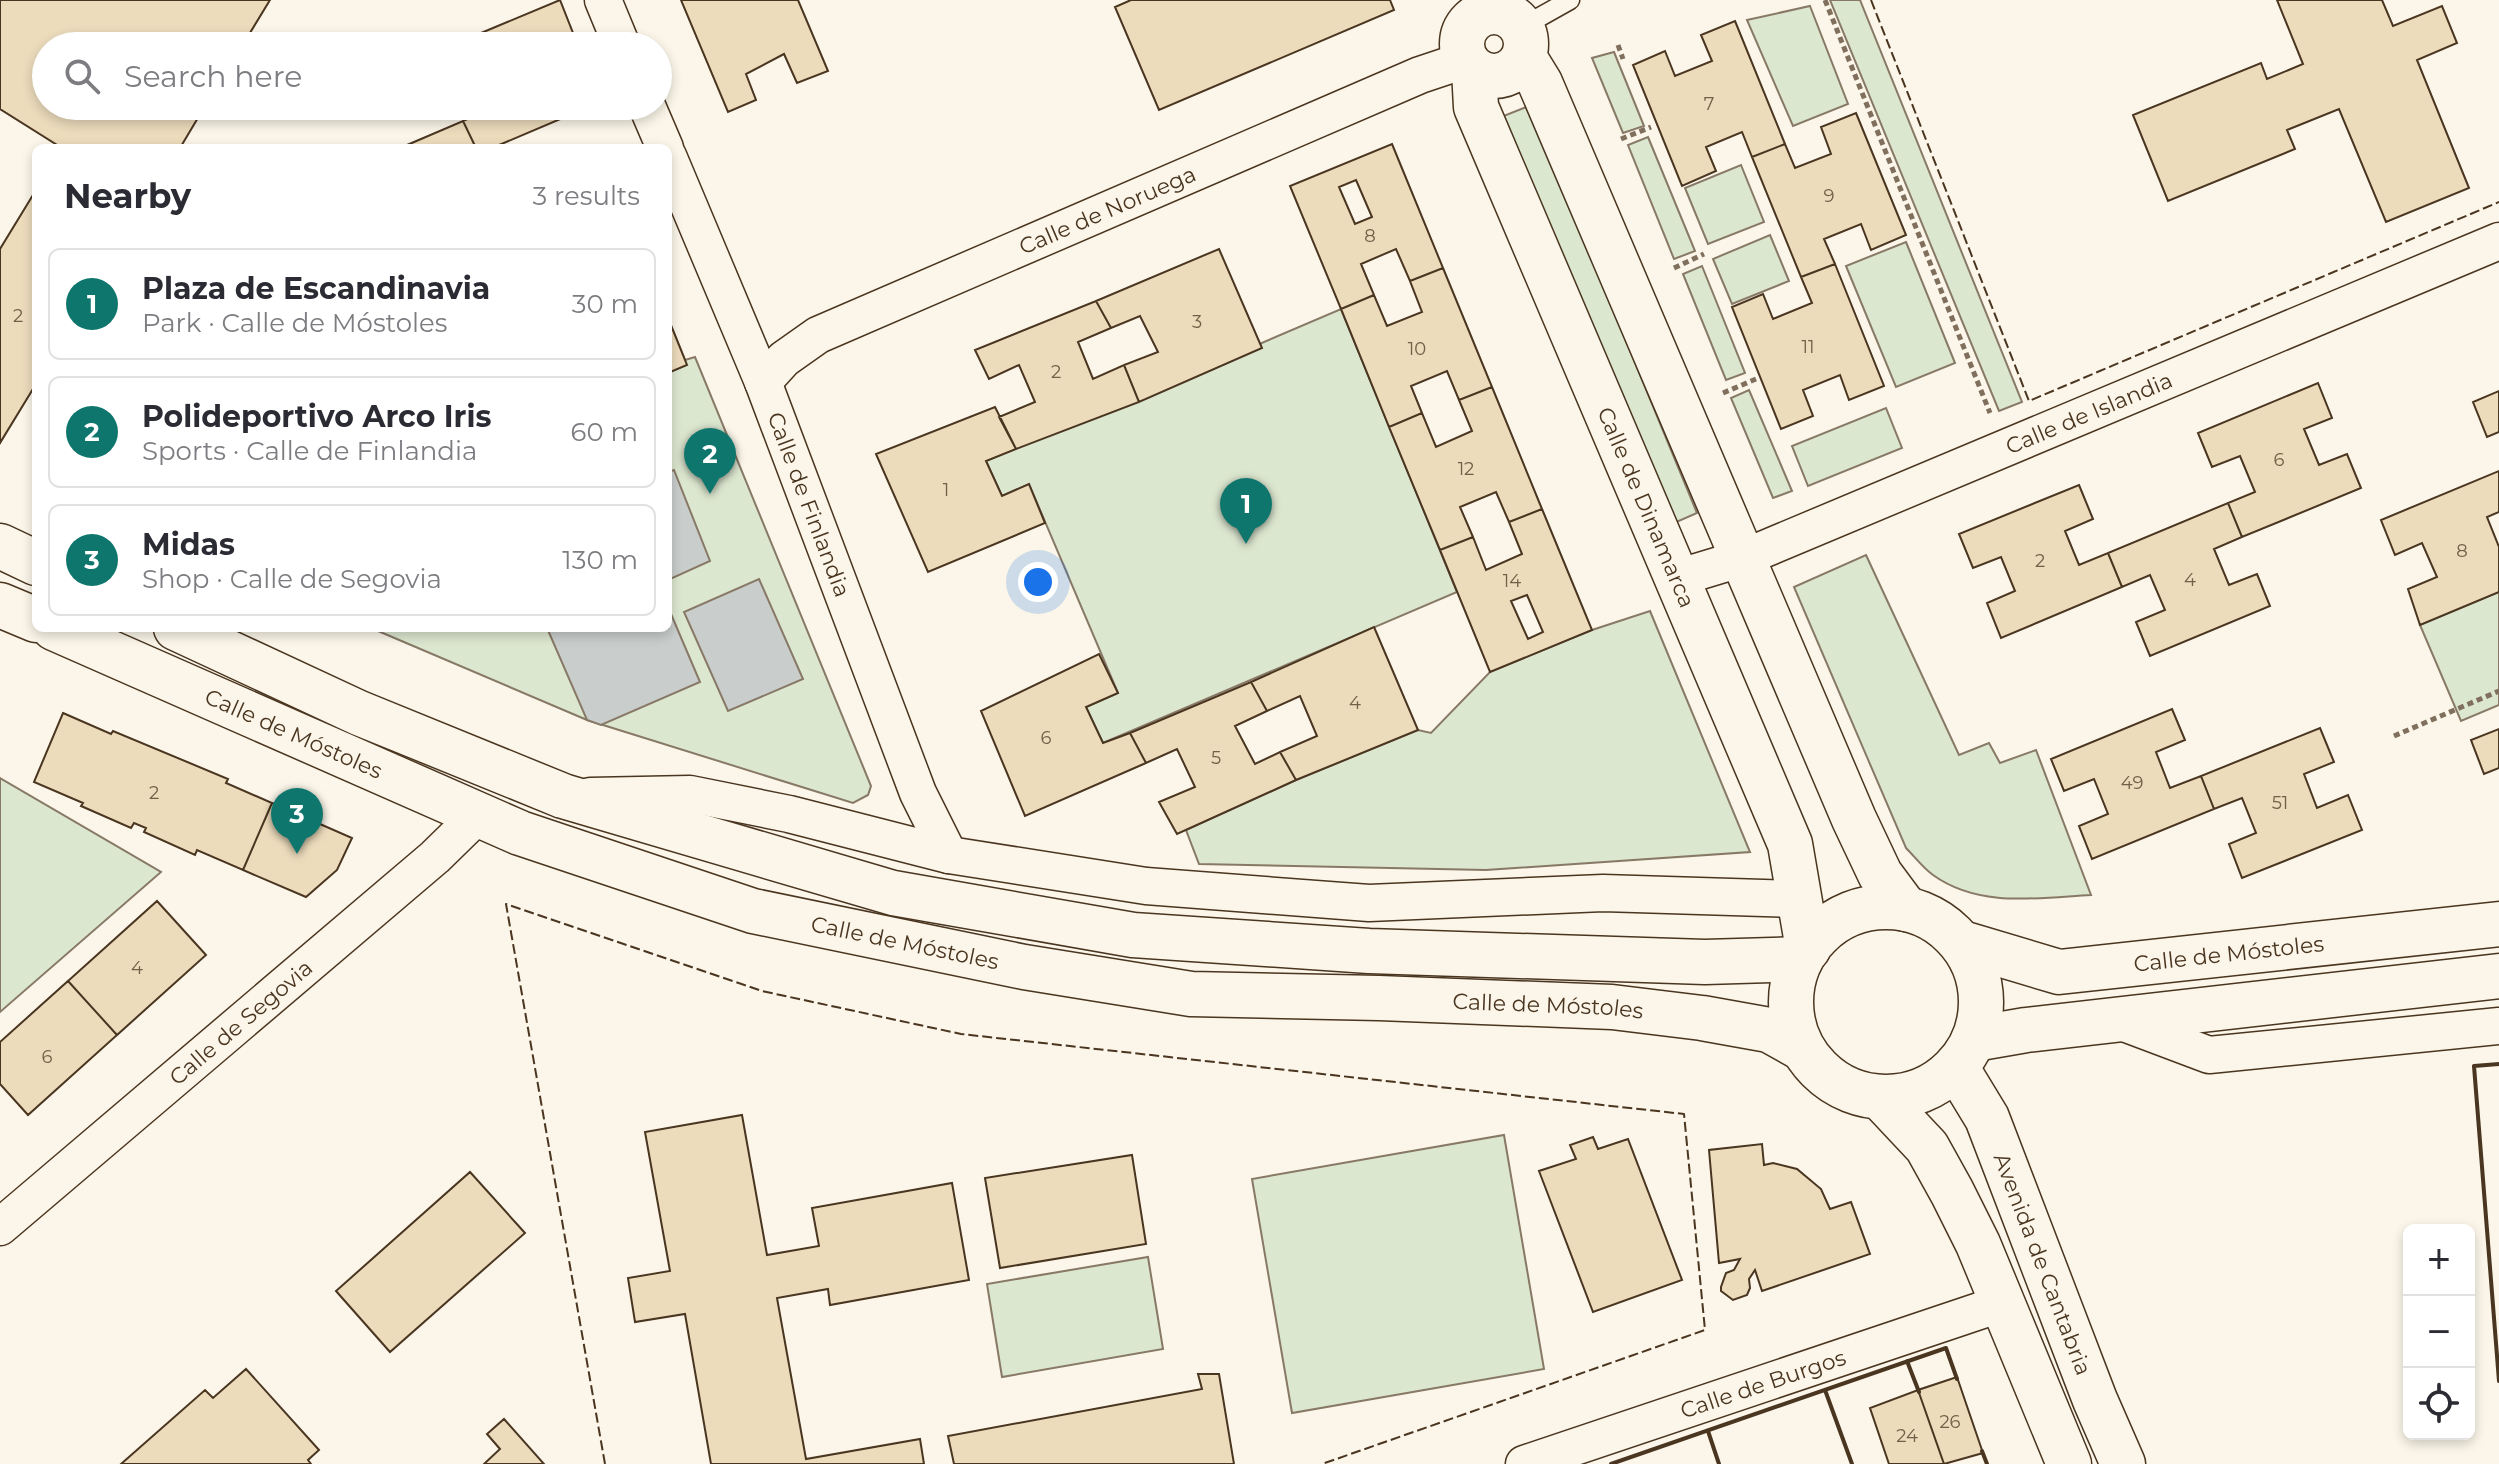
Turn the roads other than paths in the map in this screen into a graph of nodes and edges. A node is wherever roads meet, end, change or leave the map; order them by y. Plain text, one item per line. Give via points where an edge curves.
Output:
1 (603, 0) edge
2 (1443, 0) edge
3 (1570, 0) edge
4 (1514, 24) edge
5 (616, 32) edge
6 (1467, 56) junction
7 (653, 120) edge
8 (663, 144) edge
9 (672, 166) edge
10 (2499, 241) edge
11 (763, 382) junction
12 (0, 546) edge
13 (1743, 558) junction
14 (32, 561) edge
15 (1677, 578) junction
16 (0, 605) edge
17 (32, 618) edge
18 (63, 632) edge
19 (185, 632) edge
20 (563, 796) junction
21 (478, 815) junction
22 (949, 855) junction
23 (1798, 899) junction
24 (1906, 909) junction
25 (2499, 924) edge
26 (1962, 943) junction
27 (1804, 954) junction
28 (2499, 976) edge
29 (2116, 1020) junction
30 (2499, 1026) edge
31 (1803, 1049) junction
32 (1965, 1053) junction
33 (1881, 1098) junction
34 (0, 1227) edge
35 (2003, 1303) junction
36 (1524, 1464) edge
37 (2069, 1464) edge
38 (2123, 1464) edge

1 - 5 street
2 - 6 main road, Calle de Dinamarca
3 - 4 lane
4 - 6 main road via 1483,13 1472,20
4 - 6 main road via 1511,71 1489,76
4 - 13 main road
6 - 11 street, Calle de Noruega via 818,335
6 - 15 main road, Calle de Dinamarca via 1476,107
7 - 8 street
9 - 11 street, Calle de Finlandia
10 - 13 street, Calle de Islandia
11 - 22 street, Calle de Finlandia via 918,793
12 - 14 main road
13 - 15 street, Calle de Islandia
13 - 24 main road via 1880,874
15 - 23 main road, Calle de Dinamarca via 1790,844
16 - 17 main road
18 - 21 main road, Calle de Móstoles
19 - 20 main road, Calle de Móstoles via 359,713
20 - 22 street, Calle de Móstoles via 690,794
20 - 27 main road, Calle de Móstoles via 893,893 1133,935 1369,951 1705,962
21 - 31 main road, Calle de Móstoles via 753,911 1024,967 1191,994 1627,1009 1769,1030
21 - 34 street, Calle de Segovia
22 - 23 street, Calle de Móstoles via 1146,886 1369,903 1603,893
23 - 27 main road, Calle de Dinamarca
24 - 26 main road via 1929,917
24 - 27 main road via 1878,907 1851,914 1826,928
25 - 26 main road, Calle de Móstoles via 2059,972
26 - 32 main road via 1977,973 1982,1006
27 - 31 main road via 1792,989 1792,1020
28 - 29 main road
29 - 30 street via 2209,1055
29 - 32 main road via 2026,1030
31 - 33 main road via 1823,1074 1850,1091
32 - 33 main road via 1922,1091
32 - 38 main road, Avenida de Cantabria
33 - 35 main road via 1927,1147
35 - 36 street, Calle de Burgos
35 - 37 main road

